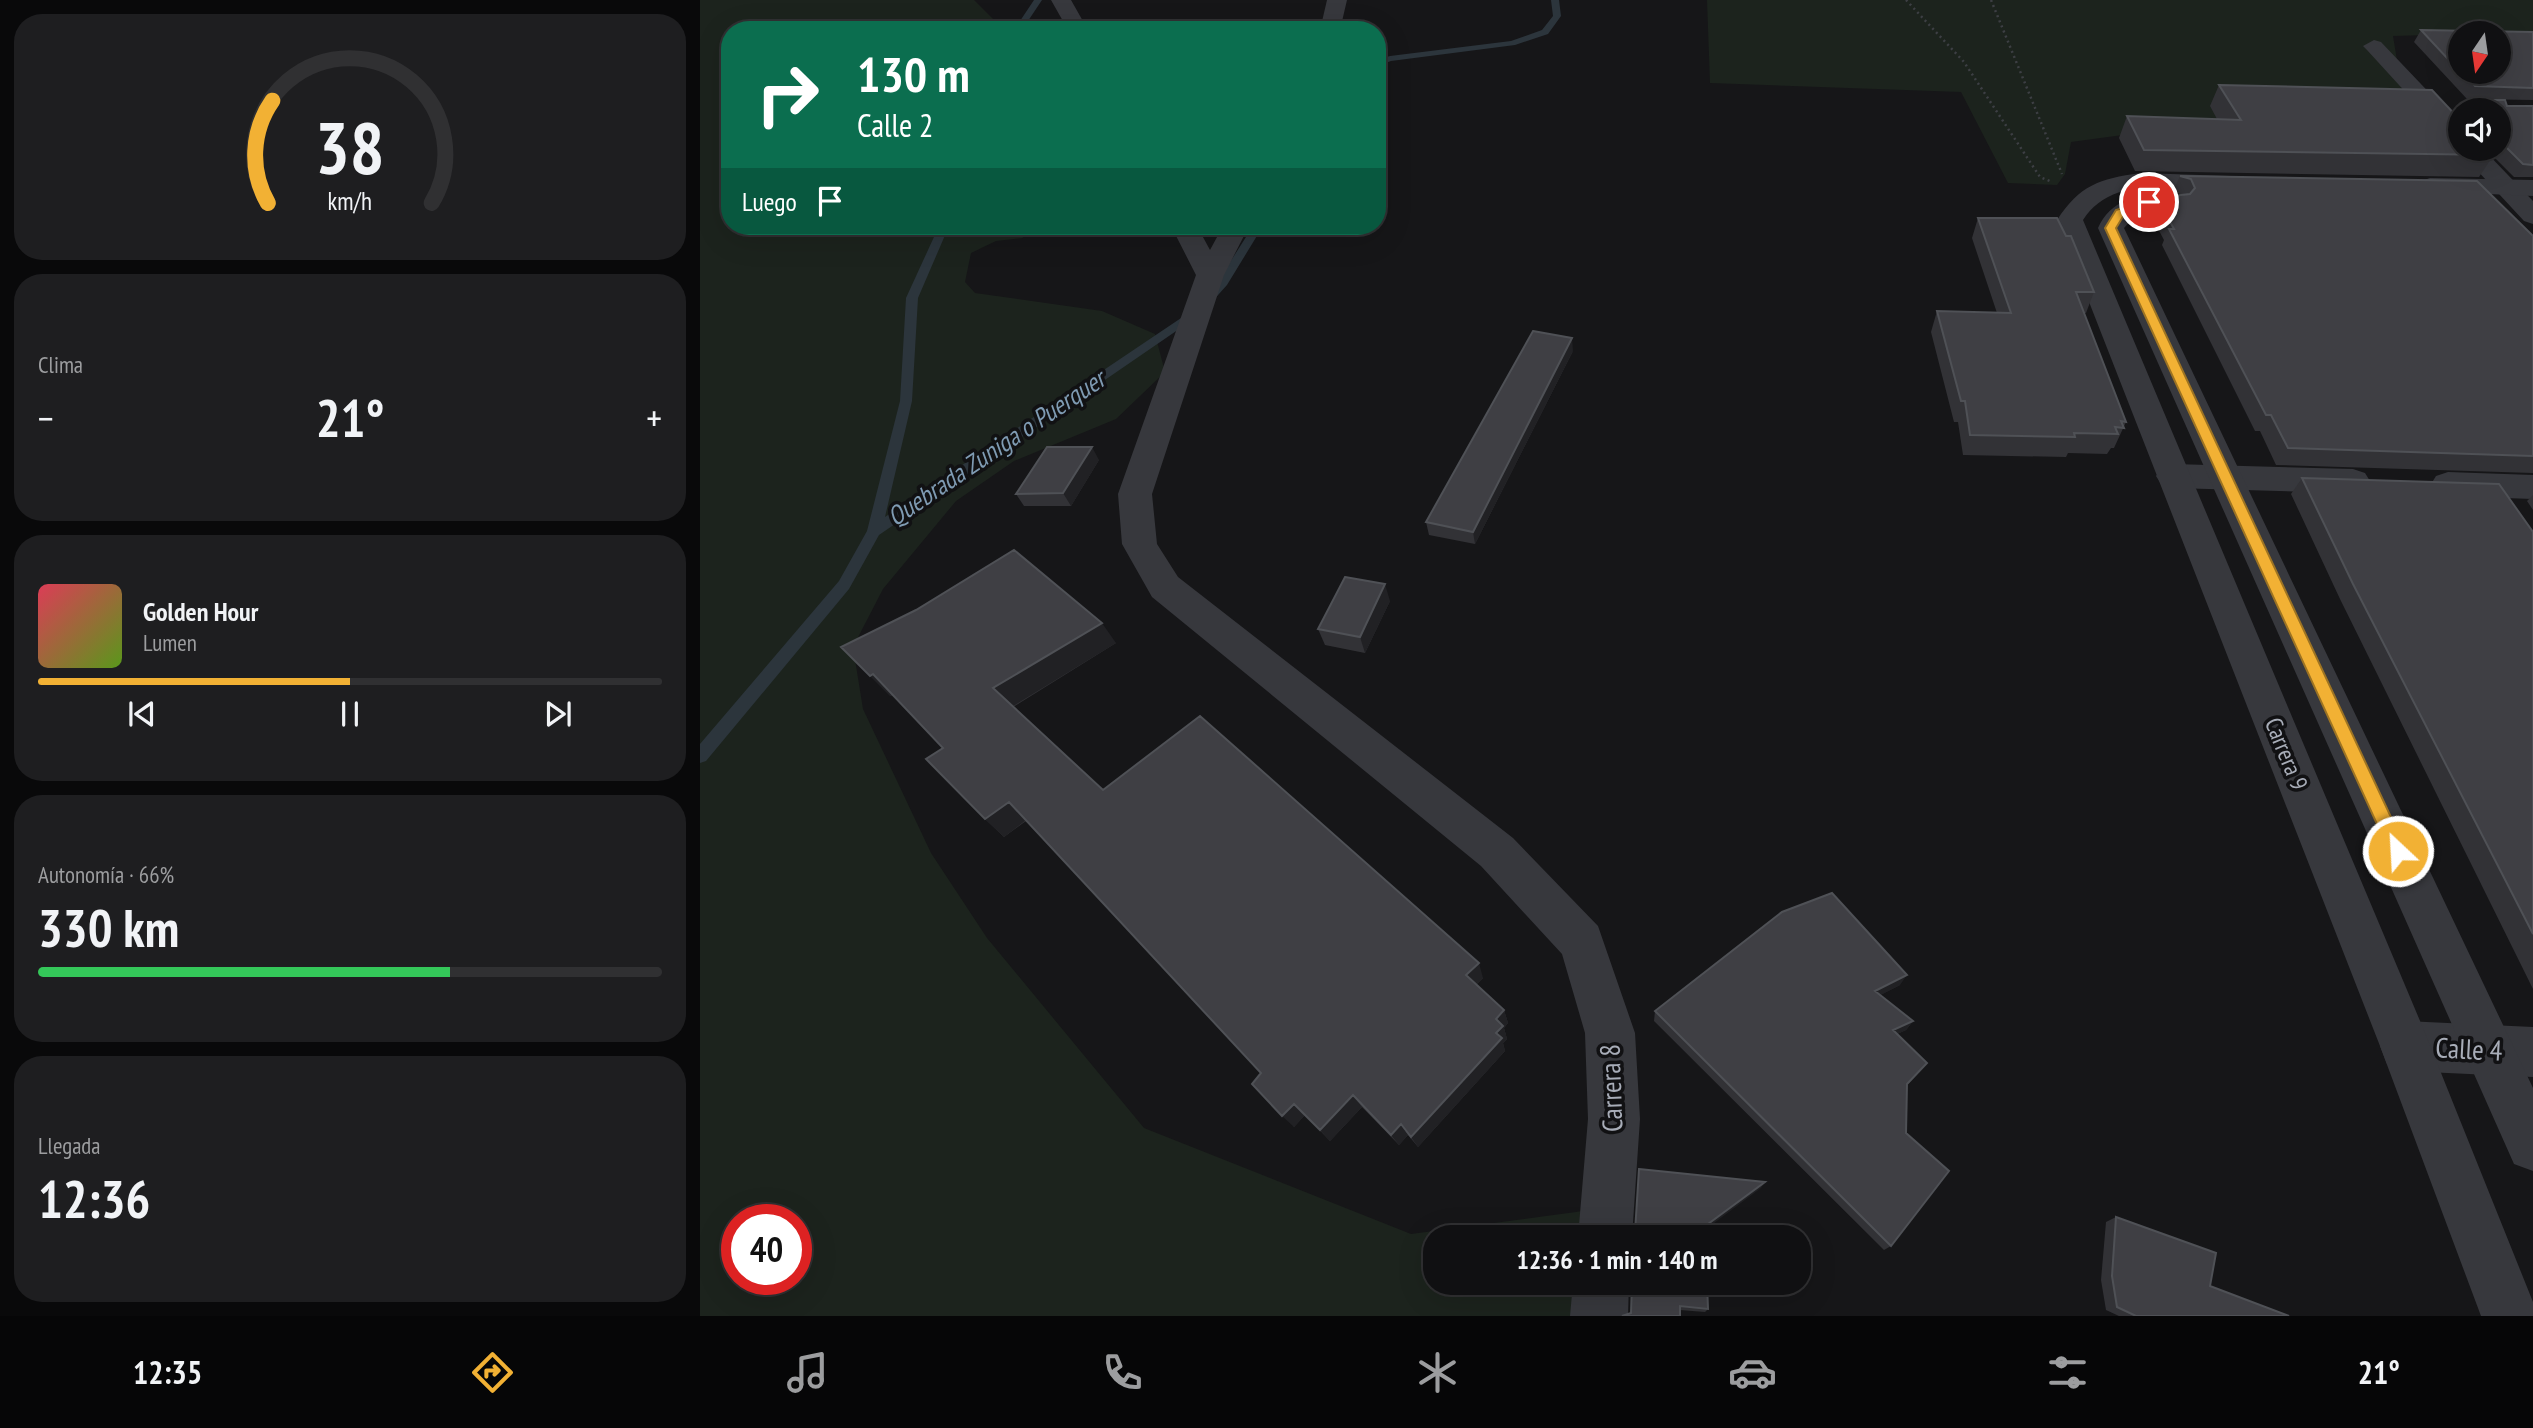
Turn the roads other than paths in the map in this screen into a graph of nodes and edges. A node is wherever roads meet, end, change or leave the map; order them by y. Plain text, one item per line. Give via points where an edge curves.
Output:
1 (1061, 0) edge
2 (1337, 0) edge
3 (1073, 21) edge
4 (1332, 21) edge
5 (2374, 46) dead end
6 (2432, 108) junction
7 (2448, 108) edge
8 (2448, 125) edge
9 (2481, 161) edge
10 (2506, 187) junction
11 (2088, 194) junction
12 (2531, 205) edge
13 (1189, 235) edge
14 (1231, 235) edge
15 (1210, 275) junction
16 (2173, 476) junction
17 (2226, 478) junction
18 (2495, 486) junction
19 (2533, 487) edge
20 (2518, 518) edge
21 (2405, 1046) junction
22 (2511, 1051) edge
23 (2533, 1145) edge
24 (1606, 1225) edge
25 (1600, 1295) edge
26 (1599, 1316) edge
27 (2510, 1316) edge

1 - 3 street
2 - 4 street
5 - 6 street
6 - 7 street
6 - 8 street
9 - 10 street
10 - 12 street
10 - 12 street via 2412,196
11 - 11 street via 2149,202 2253,194 2134,181
11 - 16 street, Carrera 9 via 2070,220
11 - 17 street via 2111,228
13 - 15 street
14 - 15 street
15 - 24 street, Carrera 8 via 1135,494 1134,525 1143,559 1165,587 1497,852 1582,943 1610,1033 1614,1119
16 - 17 street
16 - 21 street, Carrera 9
17 - 18 street
17 - 22 street
18 - 19 street
18 - 20 street
21 - 22 street, Calle 4
21 - 27 street, Carrera 9
22 - 23 street
25 - 26 street

